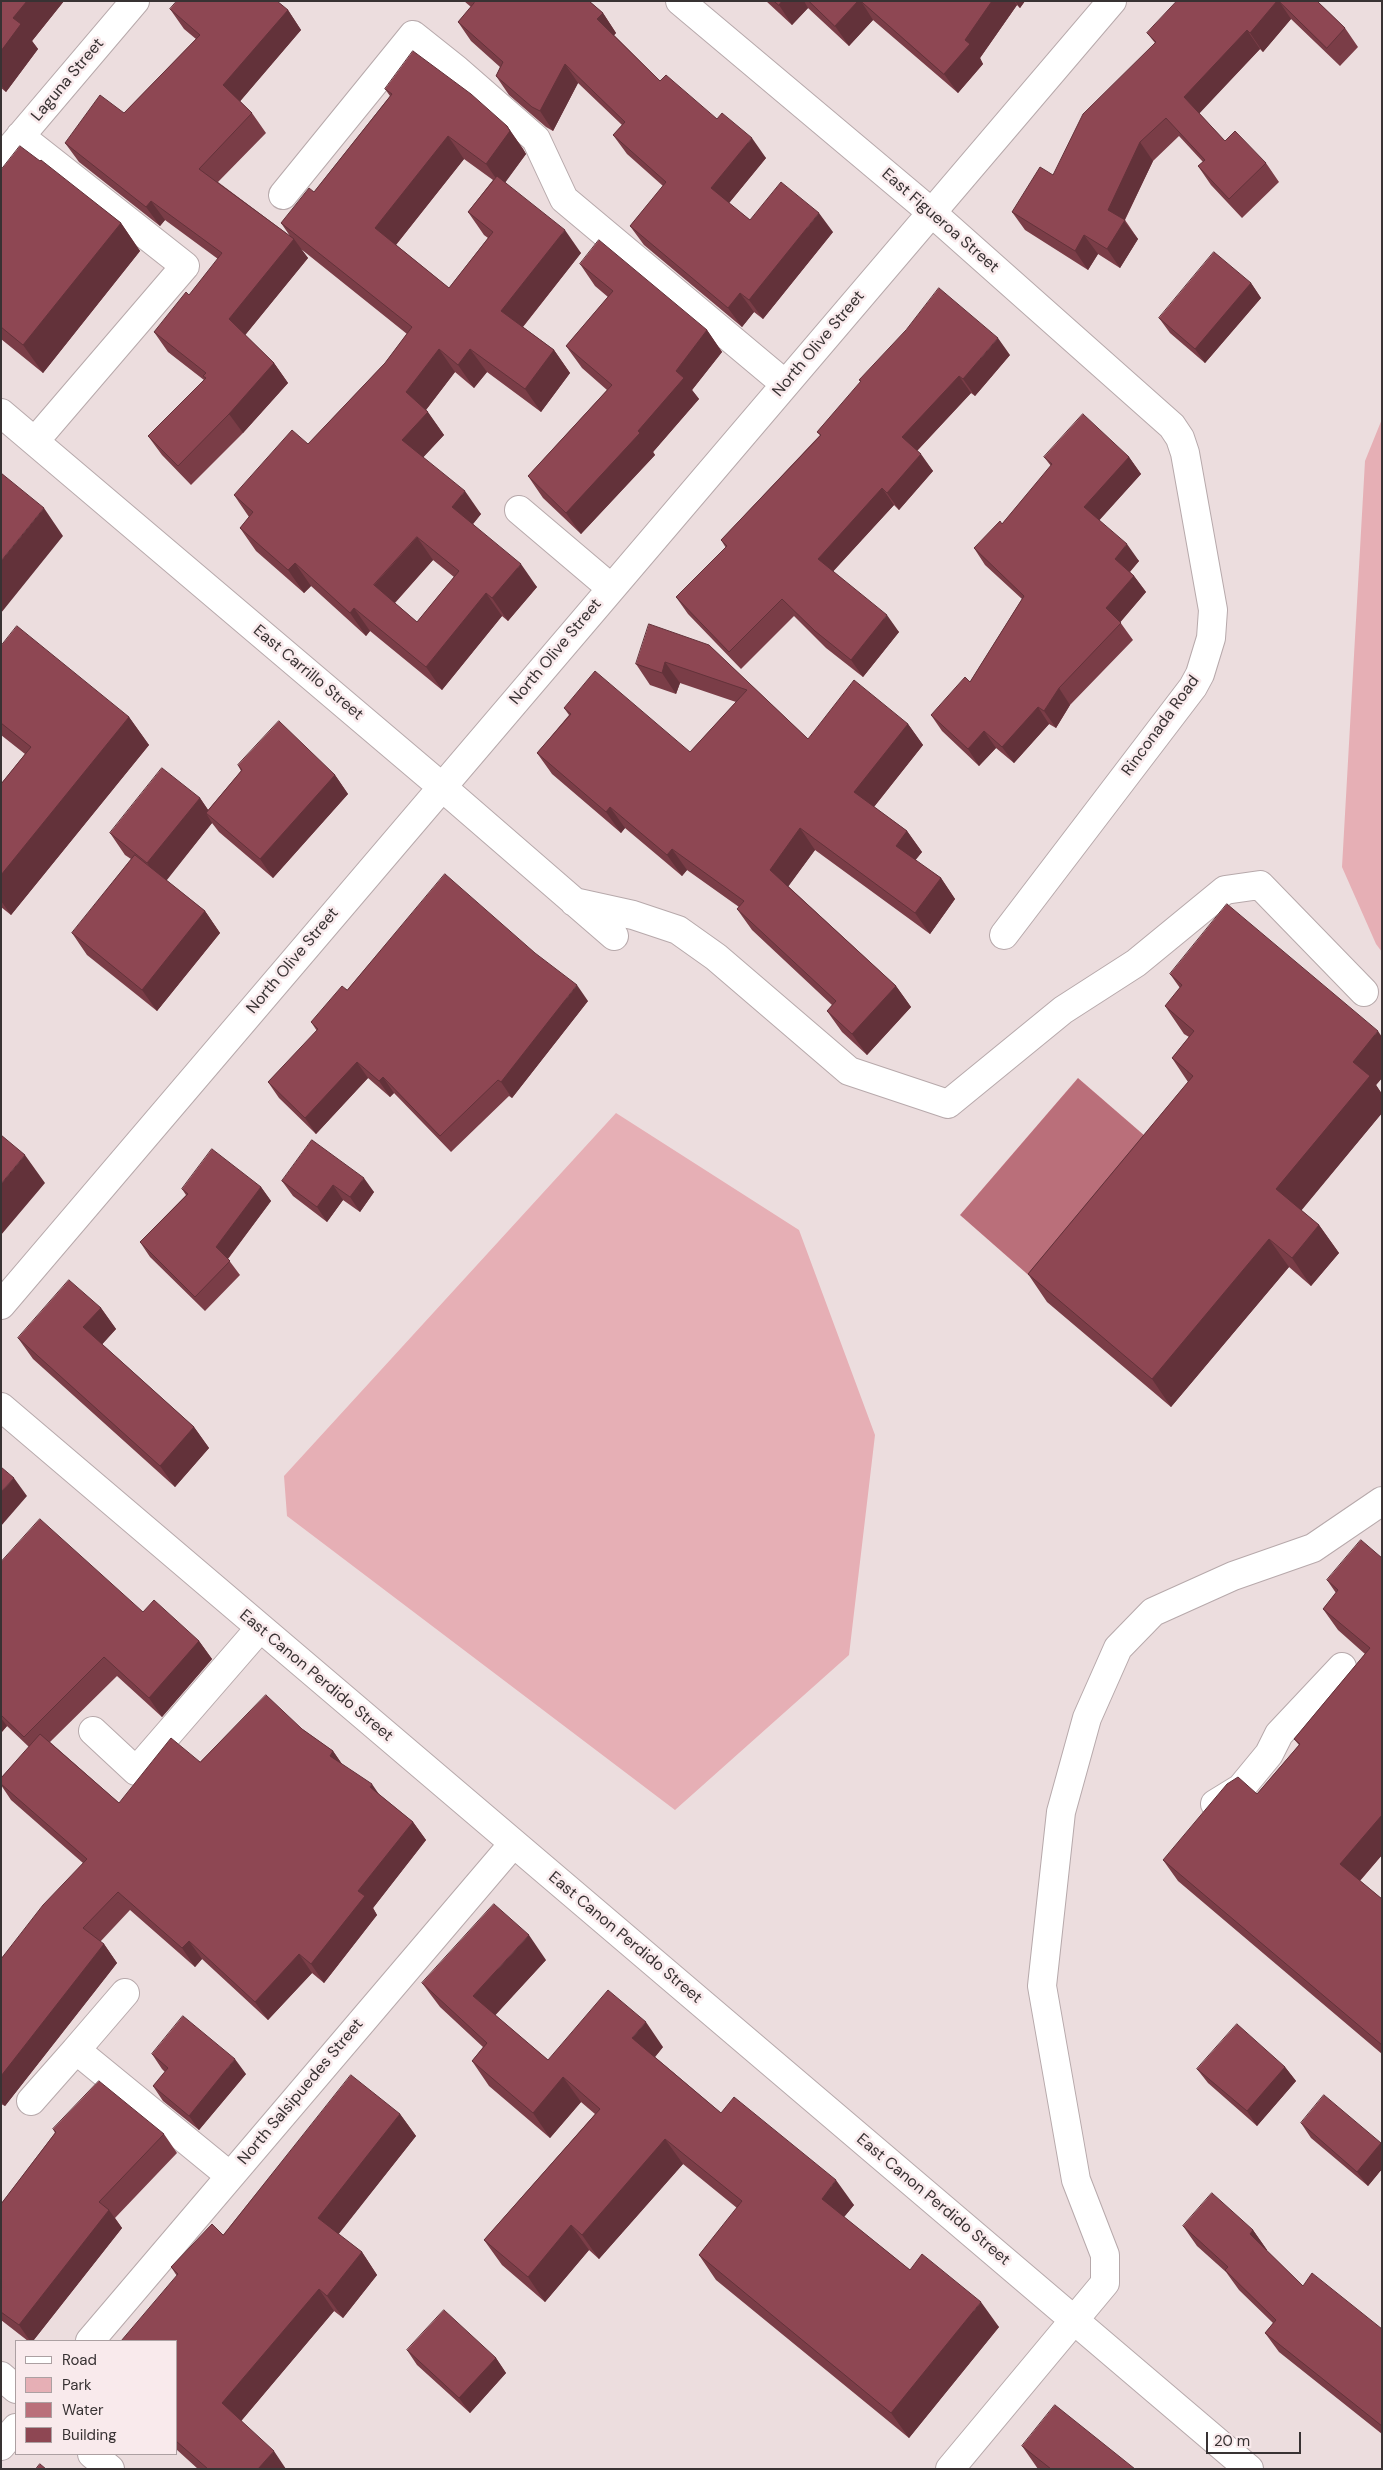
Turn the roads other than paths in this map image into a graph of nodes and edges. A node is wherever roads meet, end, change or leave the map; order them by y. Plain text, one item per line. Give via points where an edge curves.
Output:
1 (135, 1) edge
2 (680, 1) edge
3 (1112, 1) edge
4 (20, 136) junction
5 (1, 159) edge
6 (282, 195) dead end
7 (931, 212) junction
8 (785, 384) junction
9 (1, 413) edge
10 (35, 441) junction
11 (1185, 453) joint
12 (519, 510) dead end
13 (611, 588) junction
14 (442, 786) junction
15 (574, 902) junction
16 (1004, 934) dead end
17 (614, 936) dead end
18 (1364, 992) dead end
19 (1, 1305) edge
20 (1, 1407) edge
21 (1382, 1501) edge
22 (260, 1628) junction
23 (1342, 1667) dead end
24 (92, 1731) dead end
25 (1214, 1804) edge
26 (513, 1844) junction
27 (124, 1993) dead end
28 (76, 2050) junction
29 (32, 2101) dead end
30 (230, 2176) junction
31 (1075, 2321) junction
32 (91, 2340) edge
33 (1, 2376) edge
34 (15, 2388) edge
35 (15, 2429) edge
36 (1, 2446) edge
37 (93, 2455) edge
38 (110, 2469) edge
39 (950, 2469) edge
40 (1249, 2469) edge

1 - 4 street, Laguna Street
2 - 7 street, East Figueroa Street
3 - 7 street, North Olive Street
4 - 5 street, Laguna Street
4 - 10 street via 185,266
6 - 8 street via 413,35 536,139 564,199
7 - 8 street, North Olive Street
7 - 11 street, East Figueroa Street via 1172,426
8 - 13 street, North Olive Street
9 - 10 street, East Carrillo Street
10 - 14 street, East Carrillo Street
11 - 16 street, Rinconada Road via 1213,610 1211,638 1200,674
12 - 13 street
13 - 14 street, North Olive Street
14 - 15 street, East Carrillo Street
14 - 19 street, North Olive Street
15 - 17 street, East Carrillo Street
15 - 18 street via 633,915 678,930 716,957 848,1071 948,1104 1063,1010 1136,963 1225,890 1260,886
20 - 22 street, East Canon Perdido Street
21 - 31 street via 1313,1548 1233,1576 1153,1612 1118,1648 1087,1718 1061,1812 1042,1986 1076,2180 1104,2256 1105,2283
22 - 24 street via 136,1770
22 - 26 street, East Canon Perdido Street
23 - 25 street via 1279,1734 1269,1754 1241,1788
26 - 30 street, North Salsipuedes Street
26 - 31 street, East Canon Perdido Street
27 - 28 street
28 - 29 street
28 - 30 street
30 - 32 street, North Salsipuedes Street
31 - 39 street
31 - 40 street, East Canon Perdido Street
33 - 34 street
35 - 36 street
37 - 38 street

